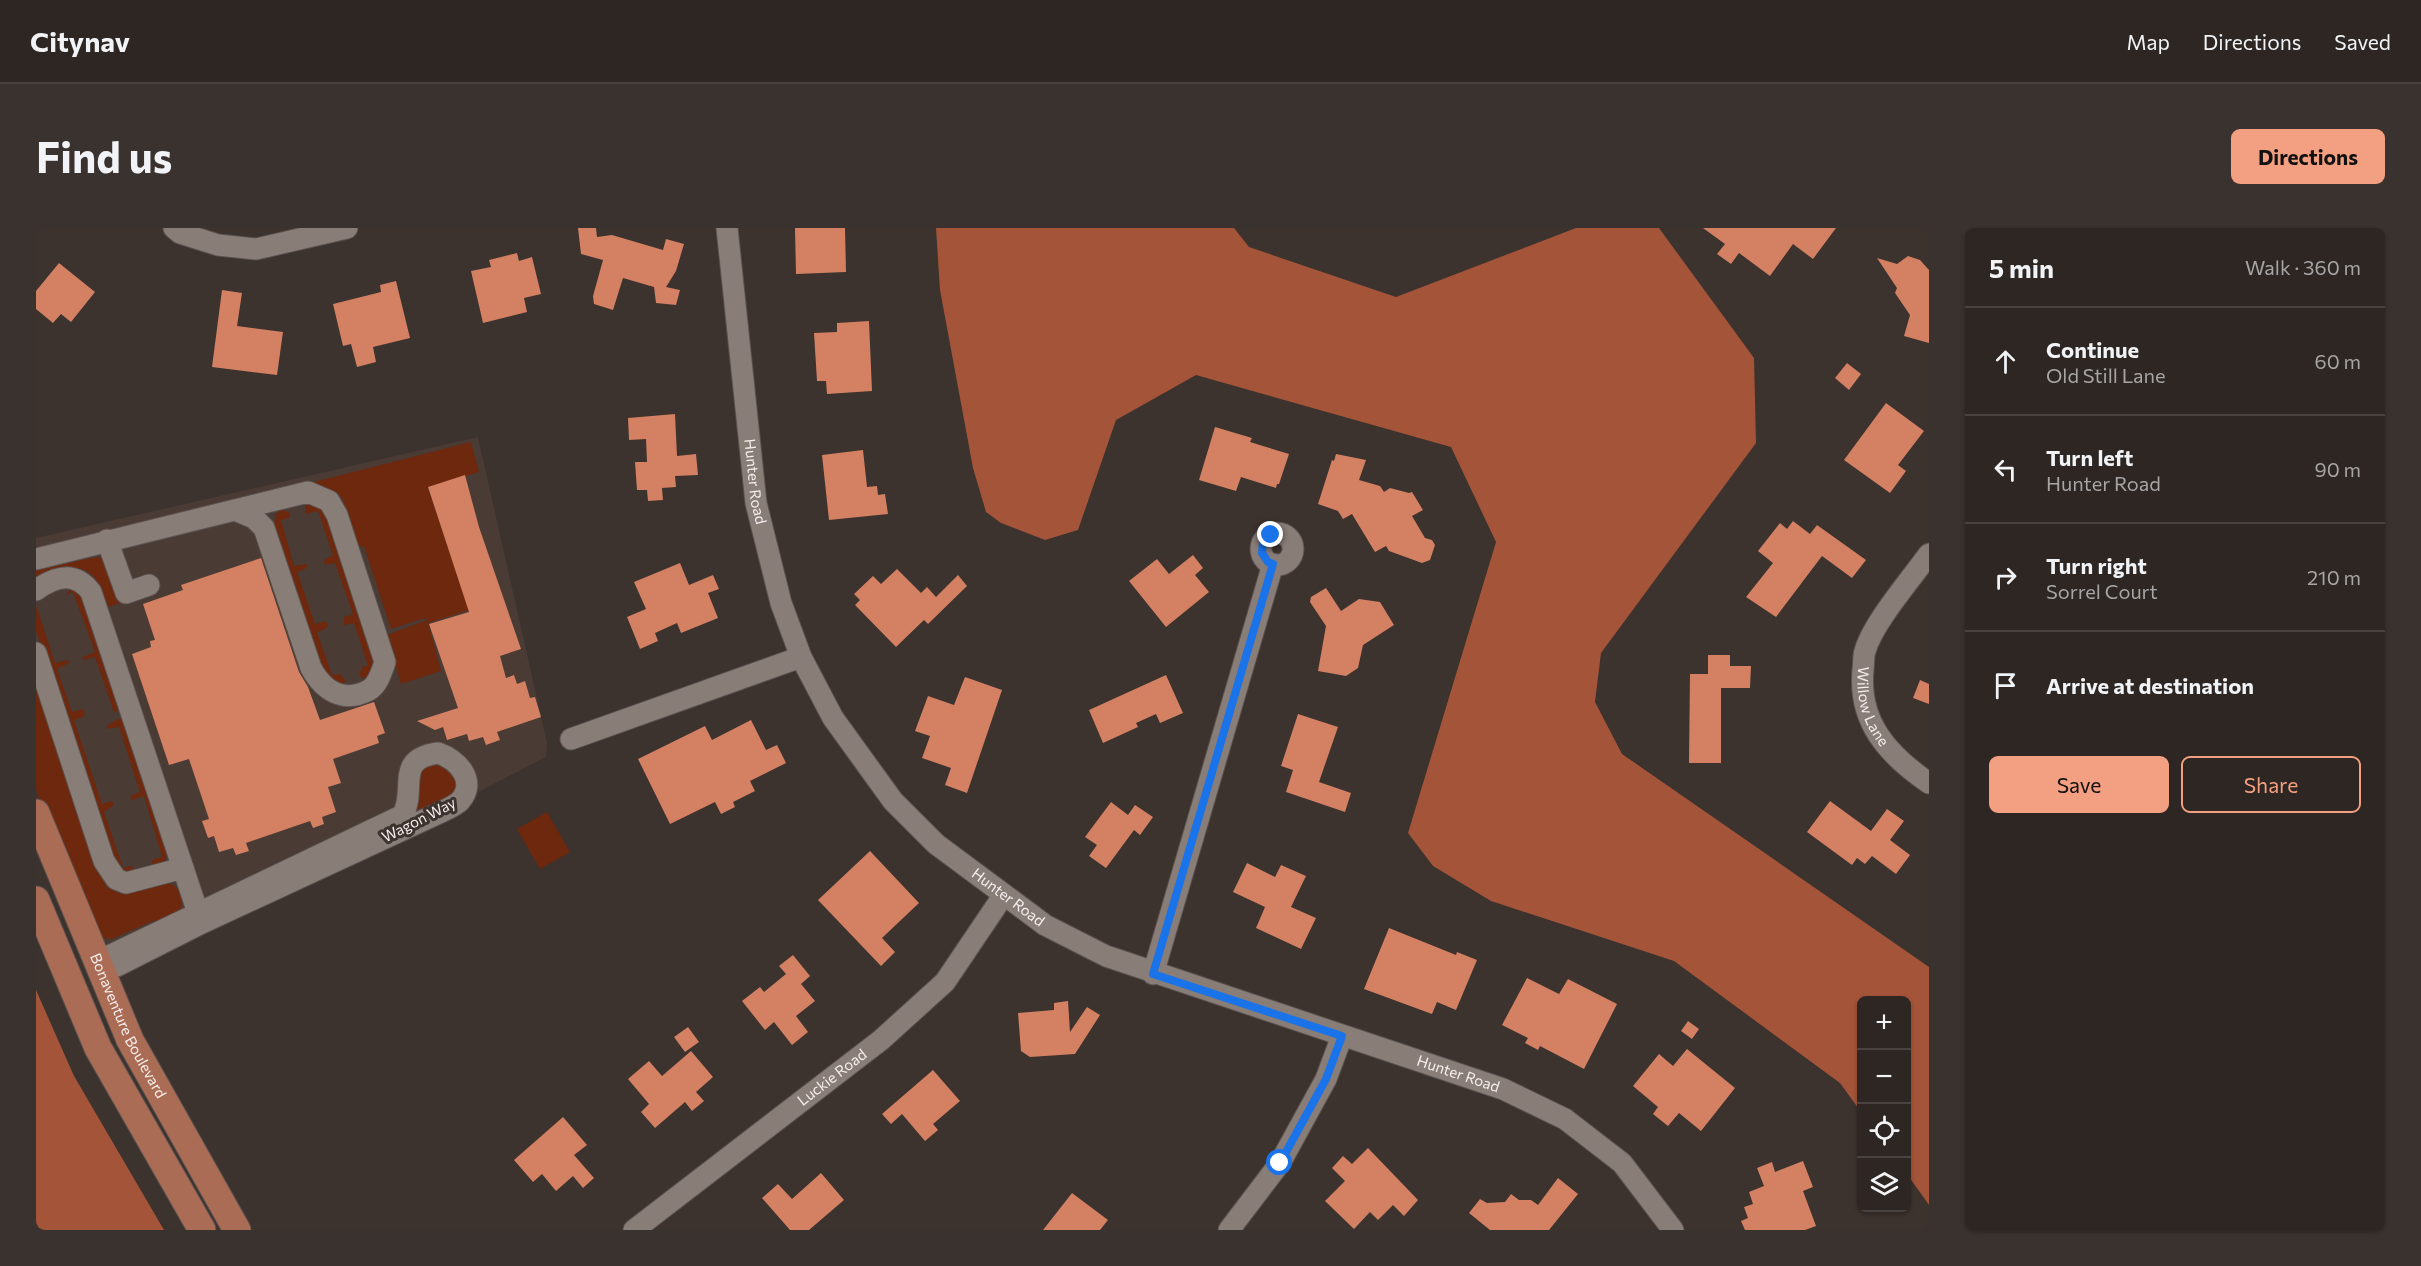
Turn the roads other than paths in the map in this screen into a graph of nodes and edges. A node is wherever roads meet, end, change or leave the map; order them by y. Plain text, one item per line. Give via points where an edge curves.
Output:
1 (174, 228) edge
2 (347, 228) edge
3 (727, 228) edge
4 (235, 510) junction
5 (107, 540) junction
6 (1929, 554) edge
7 (36, 558) edge
8 (1273, 564) dead end
9 (149, 585) dead end
10 (36, 590) edge
11 (36, 653) edge
12 (801, 657) junction
13 (571, 739) dead end
14 (1929, 783) edge
15 (36, 813) edge
16 (183, 868) junction
17 (1003, 896) junction
18 (36, 900) edge
19 (198, 913) junction
20 (99, 969) junction
21 (1153, 974) junction
22 (71, 984) junction
23 (1342, 1036) junction
24 (202, 1230) edge
25 (237, 1230) edge
26 (634, 1230) edge
27 (1229, 1230) edge
28 (1673, 1230) edge

1 - 2 street via 218,245 256,249
3 - 12 street, Hunter Road via 756,503 781,603
4 - 4 street via 308,492 329,501 386,662 370,690 347,696 332,693 319,683 264,528 254,518
4 - 5 street
5 - 7 street
5 - 9 street via 126,592
6 - 14 street, Willow Lane via 1882,619 1865,651 1861,688 1867,715 1882,742
8 - 21 street
10 - 16 street via 57,580 73,578 83,581 92,592
11 - 16 street via 104,861 116,879 126,883
12 - 13 street
12 - 17 street, Hunter Road via 833,718 893,801 936,844
15 - 20 main road, Bonaventure Boulevard
16 - 19 street
17 - 21 street, Hunter Road via 1045,925 1106,956
17 - 26 street, Luckie Road via 945,982 881,1040
18 - 22 main road
19 - 20 street, Wagon Way via 111,955
19 - 20 street, Wagon Way via 403,815 408,804 408,776 418,759 438,753 457,762 464,772 465,792 459,802 439,813 117,966
20 - 22 main road, Wagon Way
20 - 25 main road, Bonaventure Boulevard via 130,1040
21 - 23 street, Hunter Road
22 - 24 main road via 98,1047
23 - 27 street via 1326,1079 1280,1163
23 - 28 street, Hunter Road via 1503,1089 1565,1119 1623,1163

